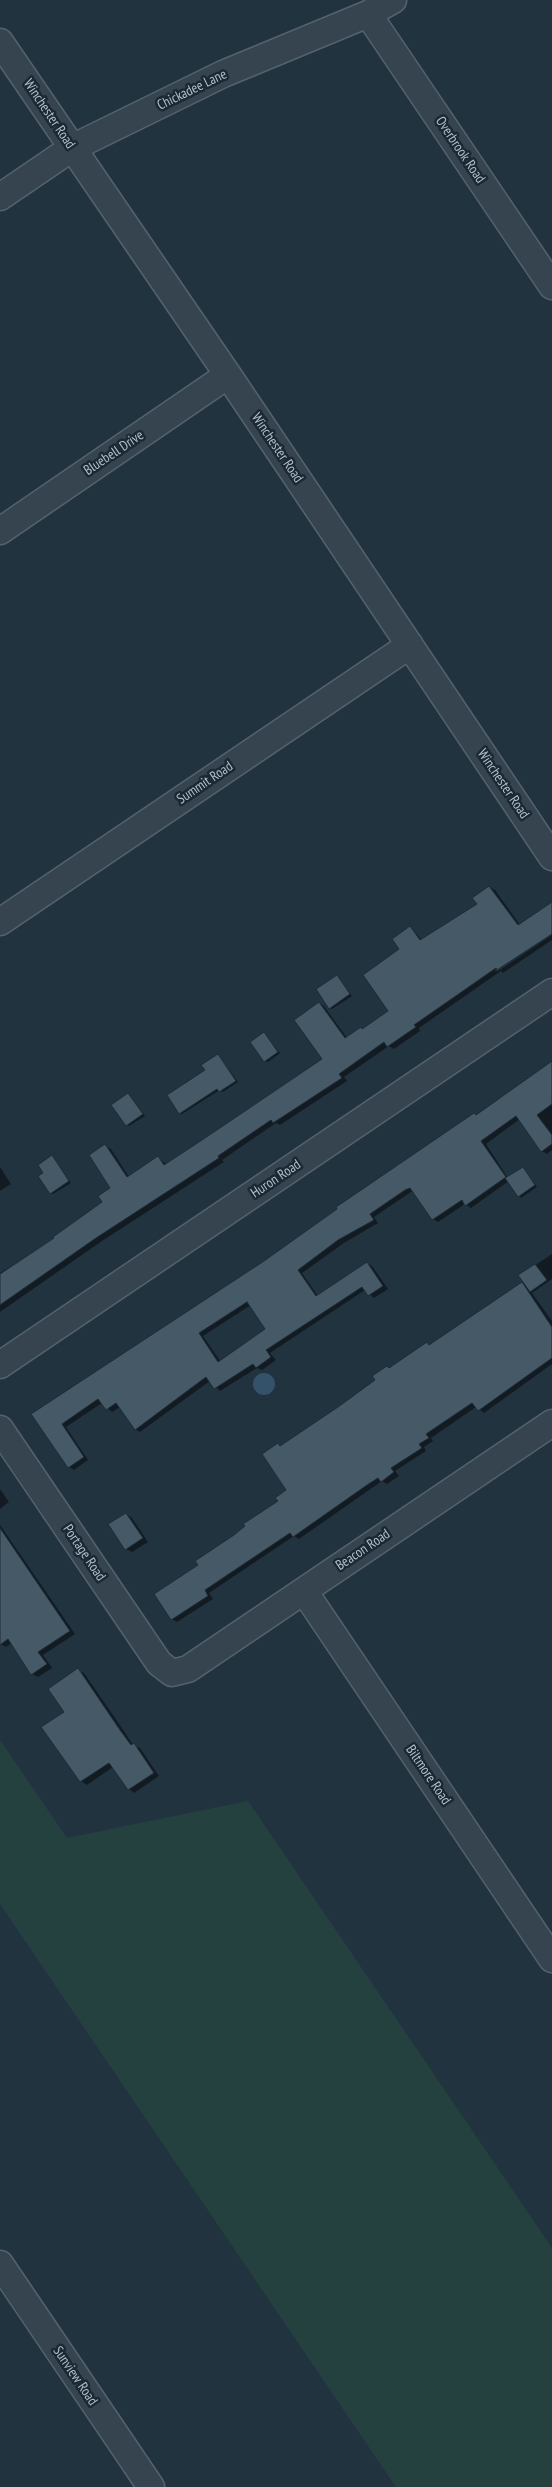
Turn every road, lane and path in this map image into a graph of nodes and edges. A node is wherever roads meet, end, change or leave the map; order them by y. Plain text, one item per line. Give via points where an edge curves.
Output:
1 (394, 0) edge
2 (368, 14) junction
3 (0, 42) edge
4 (72, 148) junction
5 (0, 197) edge
6 (552, 286) edge
7 (228, 375) junction
8 (0, 531) edge
9 (410, 644) junction
10 (552, 857) edge
11 (0, 922) edge
12 (552, 992) edge
13 (0, 1365) edge
14 (552, 1423) edge
15 (0, 1429) edge
16 (304, 1591) junction
17 (172, 1673) joint
18 (552, 1960) edge
19 (0, 2264) edge
20 (151, 2487) edge

1 - 2 street, Chickadee Lane
2 - 4 street, Chickadee Lane via 223,74
2 - 6 street, Overbrook Road
3 - 4 street, Winchester Road
4 - 5 street, Chickadee Lane
4 - 7 street, Winchester Road
7 - 8 street, Bluebell Drive
7 - 9 street, Winchester Road
9 - 10 street, Winchester Road
9 - 11 street, Summit Road
12 - 13 street, Huron Road
14 - 16 street, Beacon Road
15 - 17 street, Portage Road via 159,1663
16 - 17 street, Beacon Road via 188,1669
16 - 18 street, Biltmore Road
19 - 20 street, Sunview Road

